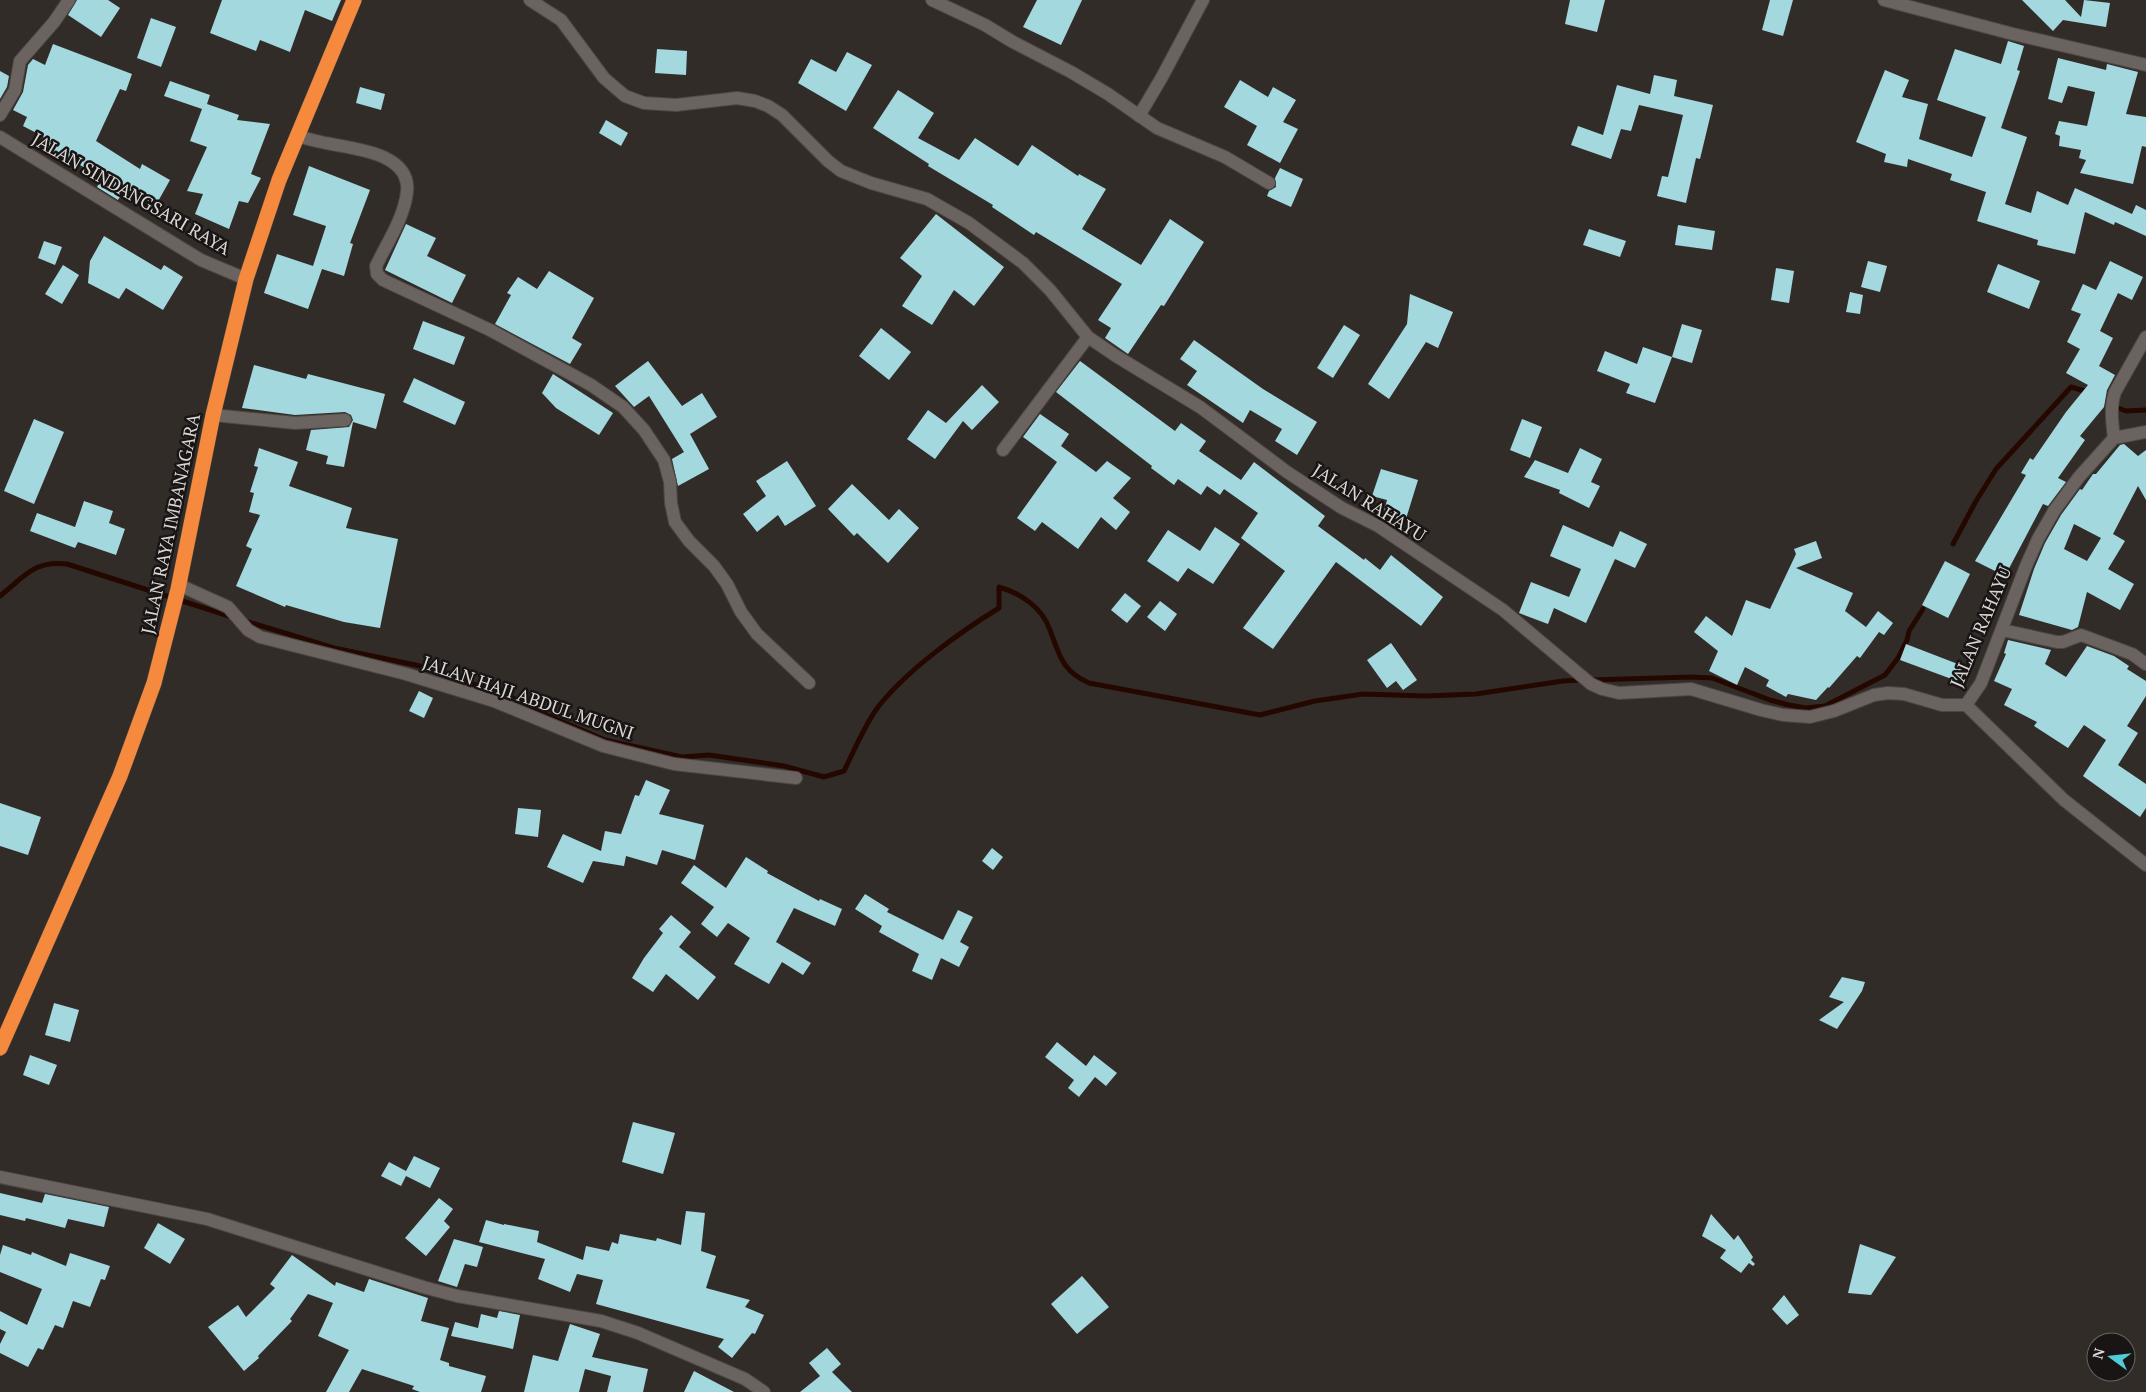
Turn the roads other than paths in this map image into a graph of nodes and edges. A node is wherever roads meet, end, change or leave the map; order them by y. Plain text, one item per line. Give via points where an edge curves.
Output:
1 (69, 0) edge
2 (354, 0) edge
3 (530, 0) edge
4 (932, 0) edge
5 (1202, 0) edge
6 (1884, 0) edge
7 (2146, 65) edge
8 (0, 115) edge
9 (1139, 116) junction
10 (297, 136) junction
11 (0, 137) edge
12 (1269, 183) dead end
13 (246, 279) junction
14 (1088, 337) junction
15 (2146, 337) edge
16 (213, 415) junction
17 (345, 420) dead end
18 (2146, 432) edge
19 (2114, 438) junction
20 (1003, 450) dead end
21 (178, 587) junction
22 (2002, 630) junction
23 (2146, 664) edge
24 (809, 683) dead end
25 (1966, 705) junction
26 (796, 778) dead end
27 (2146, 865) edge
28 (0, 1048) edge
29 (0, 1177) edge
30 (764, 1392) edge

1 - 8 street via 20,61 15,90
2 - 10 highway, JALAN RAYA IMBANAGARA
3 - 14 street, JALAN RAHAYU via 561,20 604,78 625,96 644,103 676,105 737,98 754,101 782,115 841,171 920,196 948,210 1023,262
4 - 9 street via 1071,72
5 - 9 street
6 - 7 street
9 - 12 street via 1157,128 1225,157
10 - 13 highway, JALAN RAYA IMBANAGARA
10 - 24 street via 361,149 387,159 403,172 407,182 403,210 376,266 382,280 490,330 591,385 623,407 644,430 664,460 675,522 714,566 757,634
11 - 13 street, JALAN SINDANGSARI RAYA via 201,260
13 - 16 highway, JALAN RAYA IMBANAGARA
14 - 20 street
14 - 25 street, JALAN RAHAYU via 1200,407 1287,472 1342,508 1378,526 1503,610 1585,680 1602,689 1619,693 1691,689 1761,710 1810,717 1888,693 1904,694 1936,704
15 - 19 street via 2112,405
16 - 17 street via 295,423
16 - 21 highway, JALAN RAYA IMBANAGARA
18 - 19 street
19 - 22 street, JALAN RAHAYU via 2079,477 2046,525 2026,566
21 - 26 street, JALAN HAJI ABDUL MUGNI via 224,604 248,630 260,637 406,674 494,701 603,746 674,764
21 - 28 highway, JALAN RAYA IMBANAGARA via 154,683 120,776
22 - 23 street via 2057,642 2081,635 2132,654
22 - 25 street, JALAN RAHAYU via 1981,683
25 - 27 street via 2064,800
29 - 30 street via 207,1218 457,1296 601,1321 638,1333 745,1379

